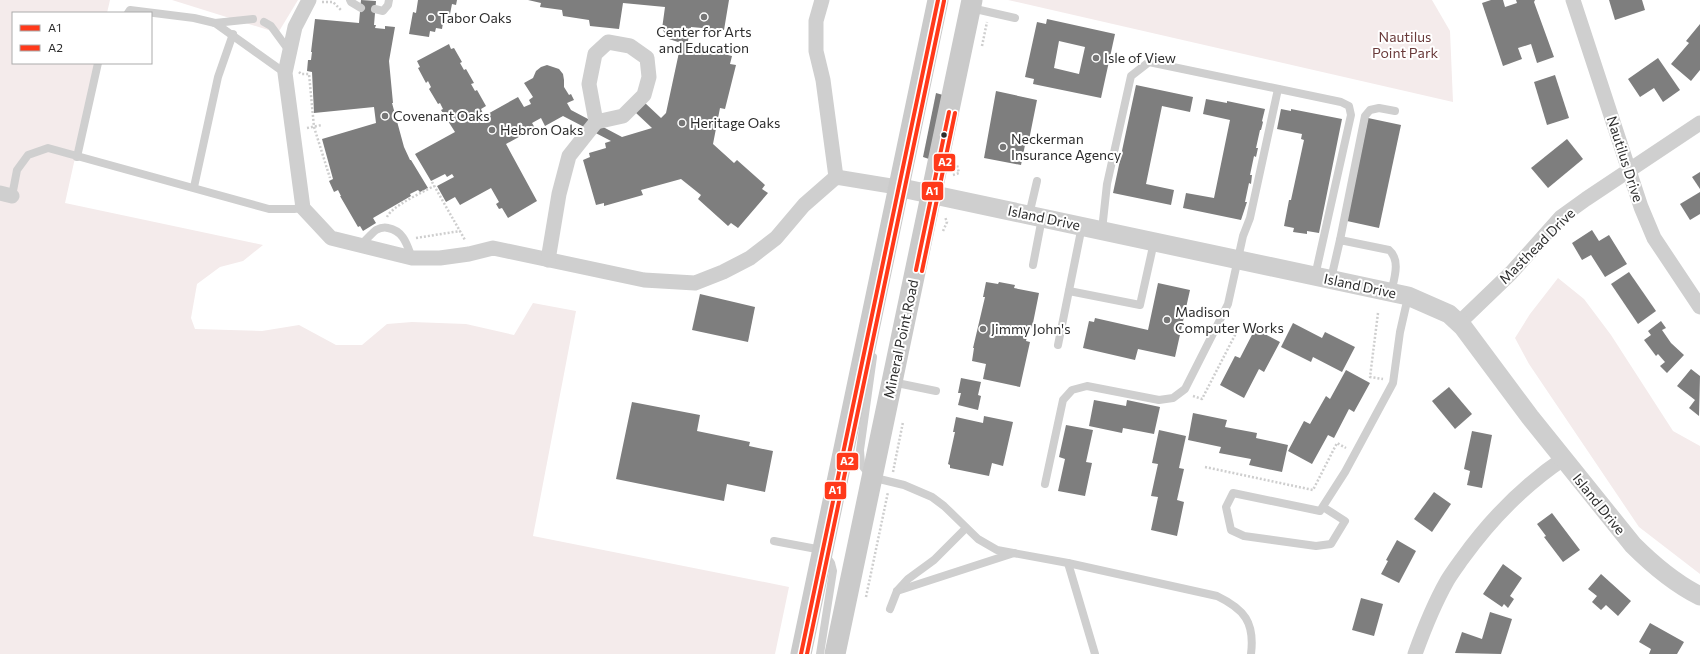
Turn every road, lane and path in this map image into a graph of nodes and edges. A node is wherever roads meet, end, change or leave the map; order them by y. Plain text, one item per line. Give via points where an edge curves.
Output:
1 (350, 0) edge
2 (389, 0) edge
3 (822, 0) edge
4 (938, 0) edge
5 (1573, 0) edge
6 (313, 2) edge
7 (971, 4) edge
8 (360, 8) dead end
9 (375, 9) dead end
10 (341, 10) dead end
11 (129, 12) edge
12 (146, 12) edge
13 (152, 13) edge
14 (1015, 18) dead end
15 (253, 19) dead end
16 (264, 22) dead end
17 (216, 23) junction
18 (233, 34) junction
19 (290, 52) junction
20 (98, 64) edge
21 (291, 72) junction
22 (1278, 89) junction
23 (1395, 110) dead end
24 (596, 122) junction
25 (1700, 123) edge
26 (322, 125) dead end
27 (314, 127) junction
28 (302, 129) dead end
29 (77, 157) junction
30 (1628, 170) junction
31 (959, 172) dead end
32 (953, 176) dead end
33 (330, 178) dead end
34 (836, 178) junction
35 (1037, 181) dead end
36 (432, 182) dead end
37 (434, 186) junction
38 (194, 187) junction
39 (897, 187) junction
40 (6, 194) edge
41 (932, 195) junction
42 (303, 208) junction
43 (1036, 217) junction
44 (387, 222) dead end
45 (1082, 226) junction
46 (1102, 230) junction
47 (460, 231) junction
48 (414, 239) dead end
49 (1340, 240) junction
50 (466, 241) dead end
51 (1154, 242) junction
52 (360, 246) junction
53 (412, 258) junction
54 (1238, 259) junction
55 (548, 260) junction
56 (1032, 265) dead end
57 (1323, 278) junction
58 (1069, 290) junction
59 (1400, 294) junction
60 (874, 305) junction
61 (1700, 307) edge
62 (1378, 313) dead end
63 (1459, 323) junction
64 (1228, 324) dead end
65 (1058, 345) dead end
66 (892, 382) junction
67 (1382, 383) dead end
68 (936, 391) dead end
69 (1189, 398) dead end
70 (1350, 441) dead end
71 (1563, 459) junction
72 (1205, 467) dead end
73 (871, 477) junction
74 (1045, 484) dead end
75 (887, 497) dead end
76 (1323, 507) junction
77 (966, 528) junction
78 (774, 541) dead end
79 (822, 550) junction
80 (1016, 552) junction
81 (1068, 563) junction
82 (897, 591) junction
83 (1700, 596) edge
84 (866, 600) dead end
85 (890, 609) dead end
86 (800, 654) edge
87 (820, 654) edge
88 (835, 654) edge
89 (1095, 654) edge
90 (1251, 654) edge
91 (1415, 654) edge

1 - 8 lane
2 - 9 lane via 383,11
3 - 34 street via 816,21 816,51 823,80
4 - 39 main road
5 - 30 street, Nautilus Drive
6 - 10 path via 333,2
6 - 19 street via 295,27
7 - 14 lane
7 - 41 main road, Mineral Point Road
11 - 12 lane
13 - 17 lane
15 - 17 lane
16 - 19 lane via 271,26
17 - 18 lane
18 - 21 lane
18 - 38 lane via 218,77
19 - 21 street
20 - 29 lane
21 - 27 path via 309,74
21 - 42 street
22 - 46 lane via 1149,62 1138,68 1131,76 1107,184
22 - 54 lane via 1250,218
22 - 57 lane via 1341,102 1349,106 1351,115
23 - 49 lane via 1379,108 1370,110 1366,116
24 - 24 street via 589,84 595,54 608,42 630,46 647,58 649,77 644,95 623,116
24 - 55 street via 569,156 559,194
25 - 30 street, Masthead Drive
26 - 27 path
27 - 28 path
27 - 33 path
29 - 38 lane
29 - 40 lane via 48,148 28,155 17,170
30 - 61 street, Nautilus Drive via 1654,238
30 - 63 street, Masthead Drive via 1561,217 1511,273
31 - 32 path
34 - 39 street
34 - 55 street via 804,205 776,238 750,258 695,283 644,280
35 - 43 lane
36 - 37 path
37 - 44 path via 389,213
37 - 47 path
38 - 42 lane via 269,209
39 - 41 street, Island Drive
39 - 60 main road
41 - 43 street, Island Drive
41 - 66 main road, Mineral Point Road
42 - 52 street via 331,238
43 - 45 street, Island Drive
43 - 56 lane
45 - 46 street, Island Drive
45 - 58 lane
46 - 51 street, Island Drive
47 - 48 path
47 - 50 path
49 - 57 lane
49 - 59 lane via 1389,250 1396,262
51 - 54 street, Island Drive
51 - 58 lane via 1140,306
52 - 53 street
52 - 53 lane via 377,230 391,228 399,232 406,241
53 - 55 street via 440,258 493,248
54 - 57 street, Island Drive
54 - 74 lane via 1228,304 1185,389 1173,398 1159,400 1087,386 1072,390 1063,400
57 - 59 street, Island Drive
58 - 65 lane
59 - 63 street, Island Drive via 1449,314
59 - 76 lane via 1400,332 1393,382 1345,472
60 - 73 lane via 874,352 860,450 861,464
60 - 79 main road
62 - 67 path via 1370,377 1384,379
63 - 71 street, Island Drive
64 - 69 path via 1225,330 1235,336 1202,399 1194,395
66 - 68 lane
66 - 73 main road, Mineral Point Road
70 - 72 path via 1346,448 1338,443 1313,490
71 - 83 street, Island Drive via 1616,526 1652,564
71 - 91 street via 1540,474 1501,510 1475,540 1447,580
73 - 77 lane via 904,485 932,497
73 - 88 main road, Mineral Point Road
75 - 84 path
76 - 76 lane via 1345,521 1331,544 1316,546 1244,536 1231,530 1226,507 1233,493 1320,511
77 - 80 lane via 997,550
77 - 82 lane via 934,560 908,579
78 - 79 lane
79 - 86 main road
79 - 87 lane via 833,571
80 - 81 lane
80 - 82 lane
81 - 89 lane
81 - 90 lane via 1216,596 1240,610 1248,620 1253,641
82 - 85 lane

